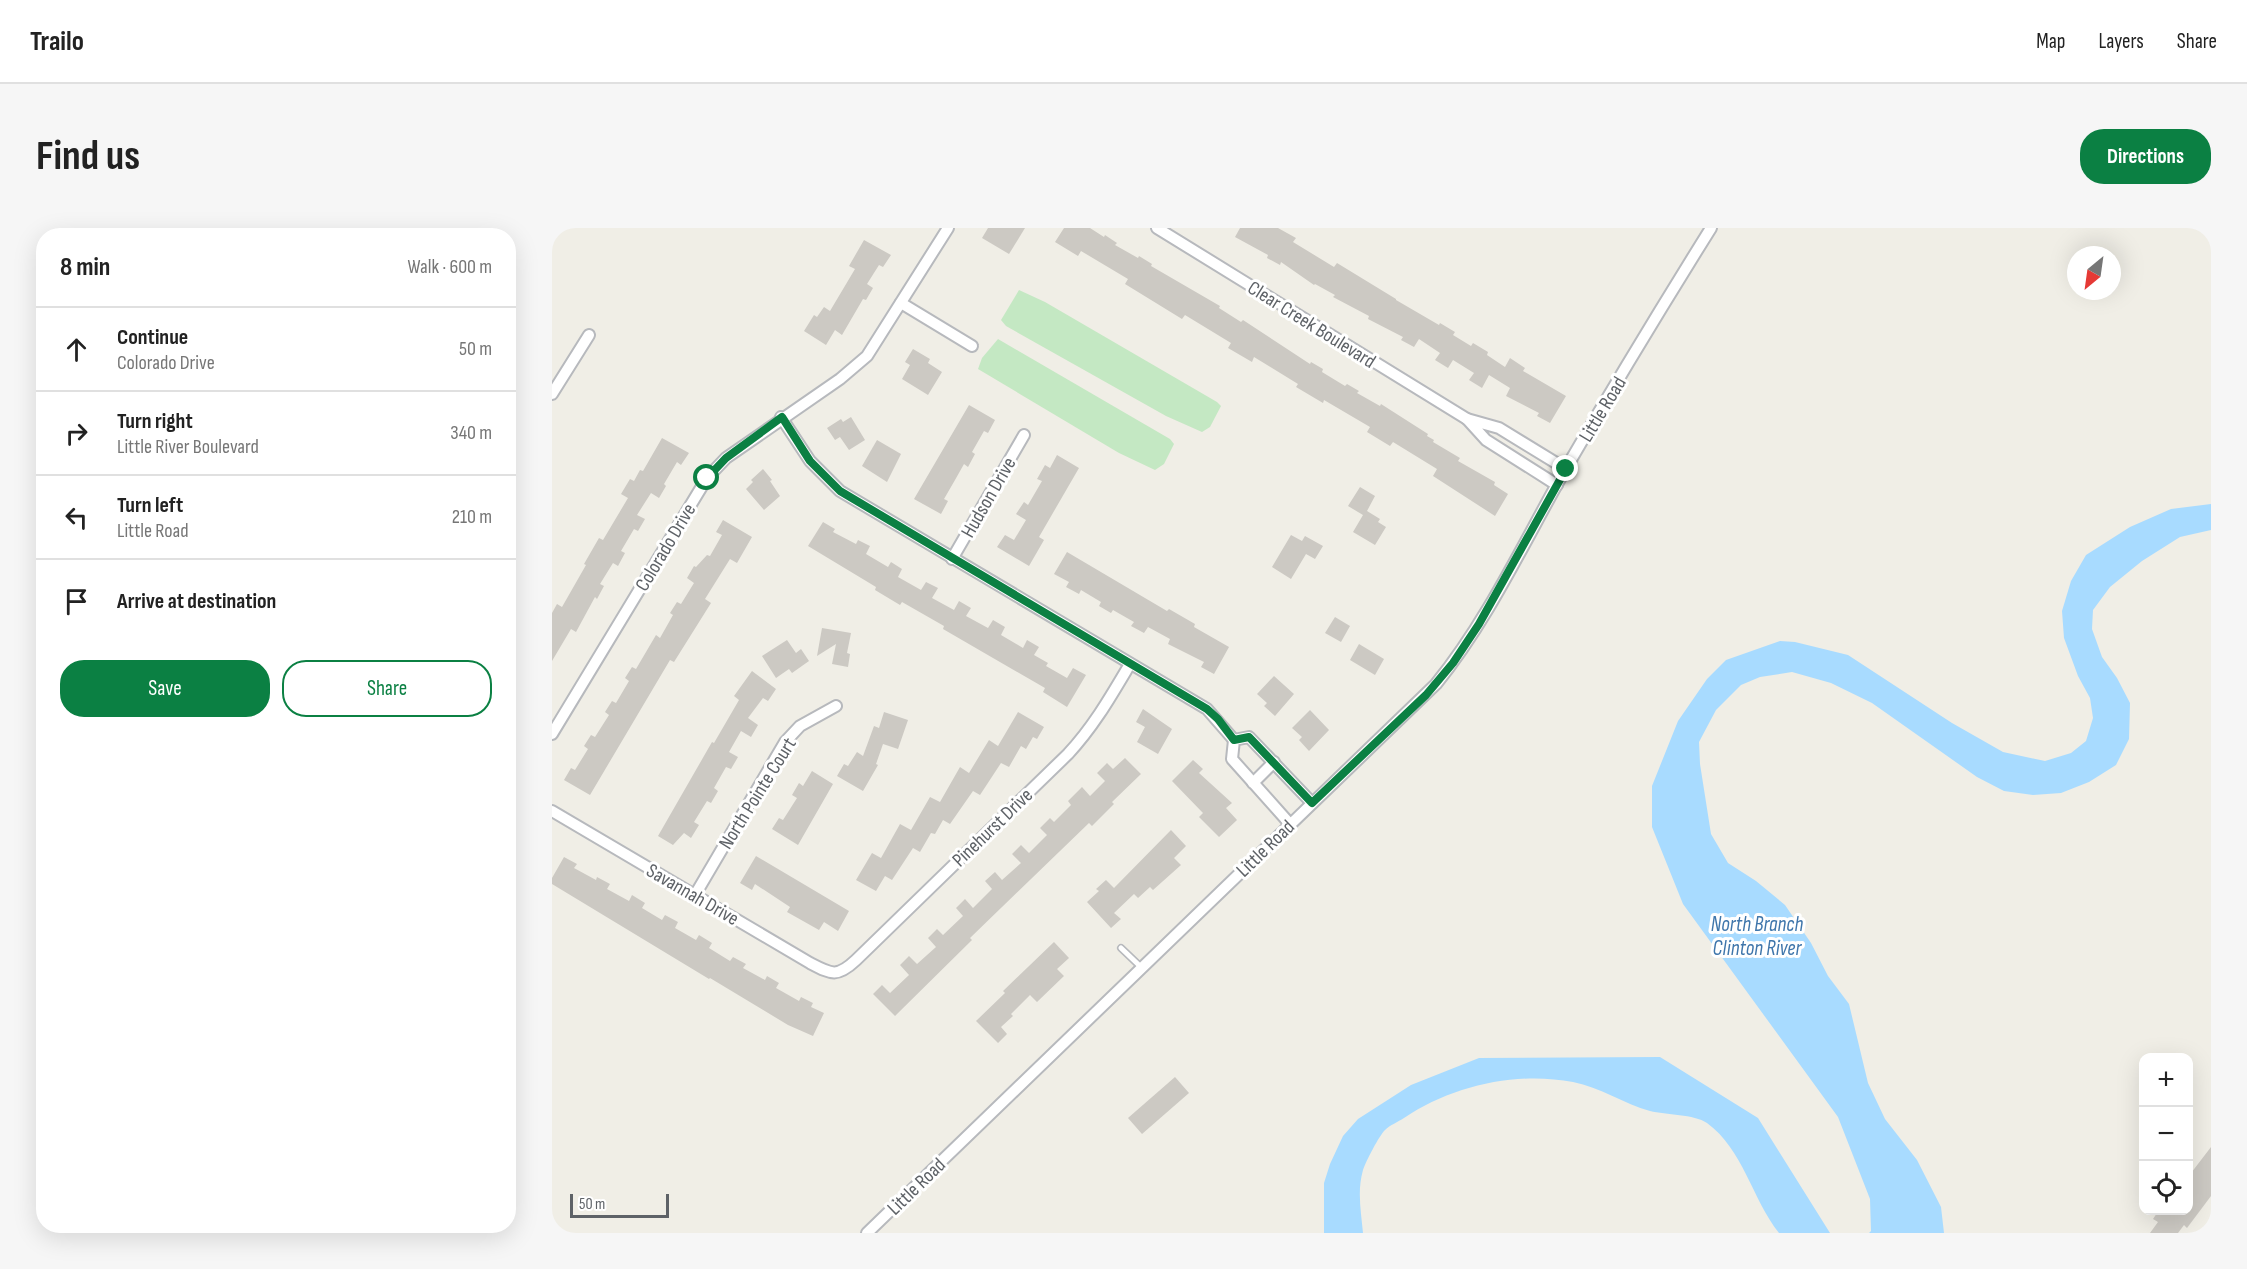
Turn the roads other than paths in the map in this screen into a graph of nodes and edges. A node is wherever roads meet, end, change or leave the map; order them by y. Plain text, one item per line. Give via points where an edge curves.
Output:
1 (948, 228) edge
2 (1157, 228) edge
3 (1711, 228) edge
4 (901, 303) junction
5 (589, 335) dead end
6 (972, 346) dead end
7 (552, 394) edge
8 (782, 417) junction
9 (1467, 419) junction
10 (1024, 435) dead end
11 (1524, 444) junction
12 (1515, 458) junction
13 (1566, 469) junction
14 (1557, 485) junction
15 (952, 559) junction
16 (1130, 664) junction
17 (836, 706) dead end
18 (552, 734) edge
19 (1234, 740) junction
20 (1274, 762) junction
21 (1253, 783) junction
22 (1312, 803) junction
23 (552, 811) edge
24 (1290, 824) junction
25 (695, 895) junction
26 (1121, 948) dead end
27 (1142, 968) junction
28 (835, 973) joint
29 (867, 1233) edge

1 - 4 street, Colorado Drive
2 - 9 street, Clear Creek Boulevard
3 - 13 street, Little Road
4 - 6 street
4 - 8 street, Colorado Drive via 867,356
5 - 7 street
8 - 15 street via 810,461 840,491
8 - 18 street, Colorado Drive via 726,458 707,478
9 - 11 street, Clear Creek Boulevard via 1491,424
9 - 12 street, Clear Creek Boulevard via 1486,440
10 - 15 street, Hudson Drive
11 - 12 street
11 - 13 street, Clear Creek Boulevard
12 - 14 street, Clear Creek Boulevard
13 - 14 street, Little Road
14 - 22 street, Little Road via 1453,663 1426,695
15 - 16 street
16 - 19 street via 1207,709
16 - 28 street, Pinehurst Drive via 1101,713 1068,754 856,960
17 - 25 street, North Pointe Court via 800,726 785,742
19 - 20 street via 1249,737
19 - 21 street via 1232,759
20 - 21 street
20 - 22 street
21 - 24 street
22 - 24 street, Little Road
23 - 25 street, Savannah Drive
24 - 27 street, Little Road
25 - 28 street, Savannah Drive via 810,963
26 - 27 lane
27 - 29 street, Little Road

